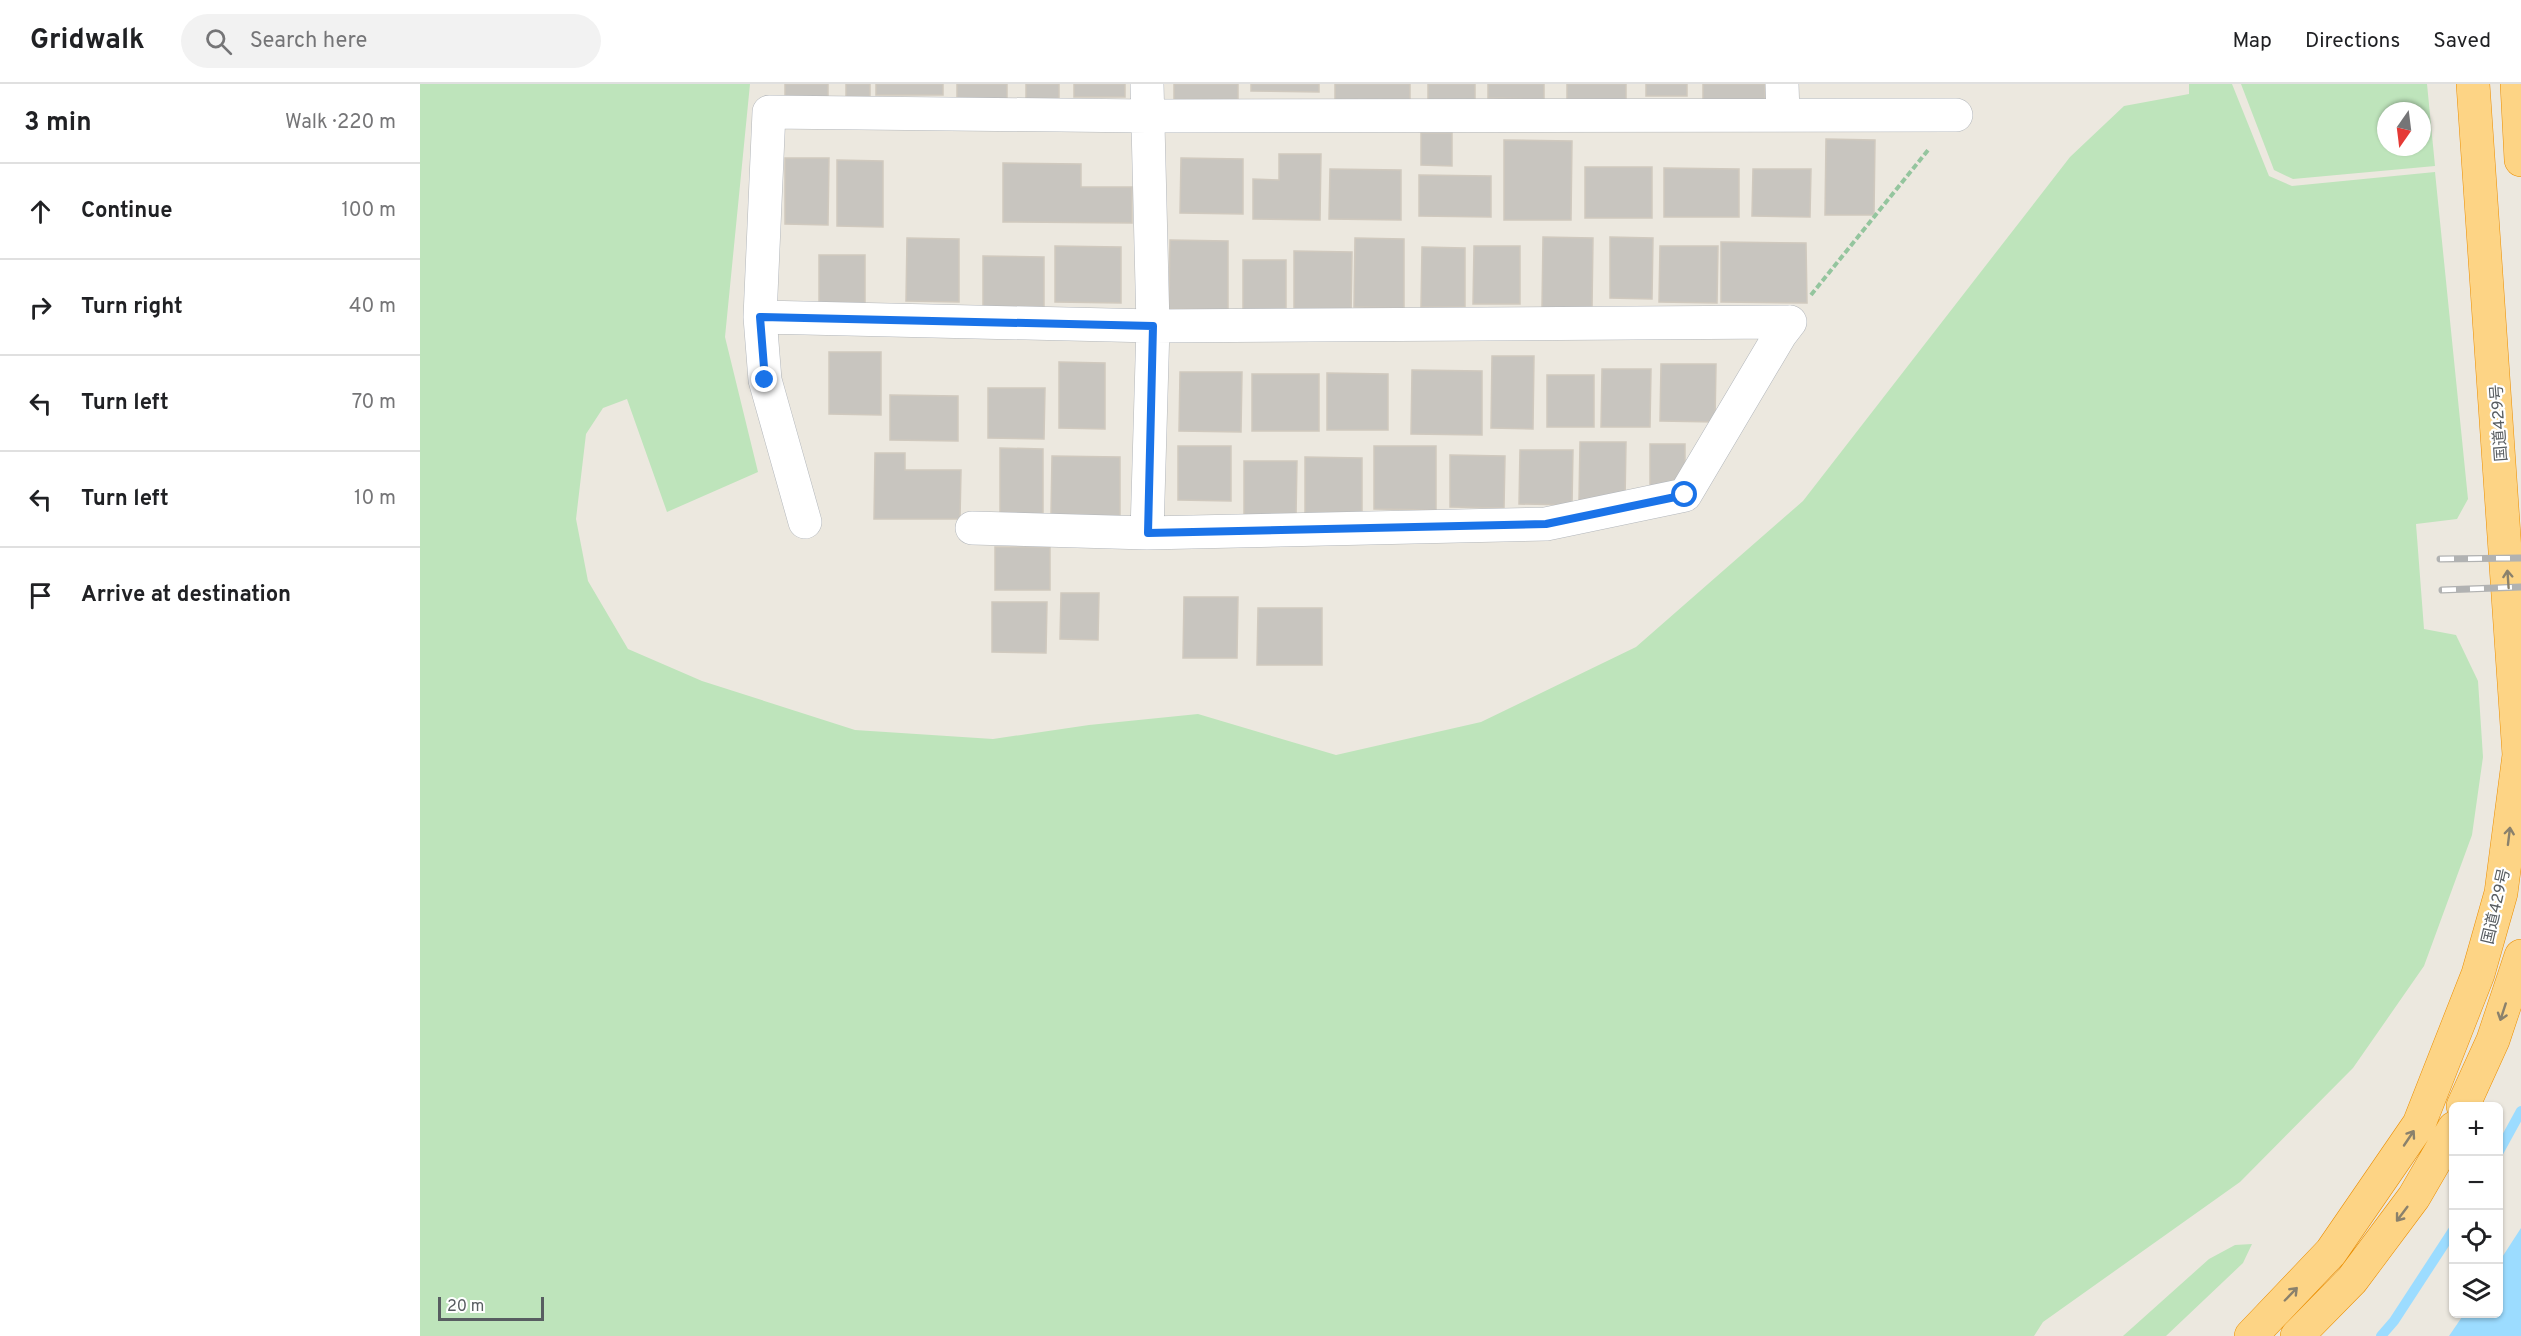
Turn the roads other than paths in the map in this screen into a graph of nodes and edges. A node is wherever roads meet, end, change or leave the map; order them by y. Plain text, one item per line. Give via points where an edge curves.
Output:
1 (1147, 84) edge
2 (2474, 84) edge
3 (2517, 84) edge
4 (1783, 99) edge
5 (1956, 115) road end
6 (1147, 116) junction
7 (2521, 160) edge
8 (760, 317) junction
9 (1153, 326) junction
10 (805, 522) dead end
11 (972, 528) dead end
12 (1148, 533) junction
13 (2521, 956) edge
14 (2465, 1102) edge
15 (2449, 1137) edge
16 (2251, 1336) edge
17 (2297, 1336) edge

1 - 6 street
16 -> 2 highway, 国道429号 via 2331,1252 2419,1124 2478,974 2501,892 2519,755
3 - 7 highway
4 - 5 street
4 - 6 street
6 - 8 street via 769,112
6 - 9 street
8 - 9 street
8 - 10 street via 765,380
9 - 12 street
9 - 12 street via 1790,322 1685,495 1546,524
11 - 12 street
13 -> 14 highway via 2493,1040
15 -> 17 highway via 2414,1197 2352,1280

